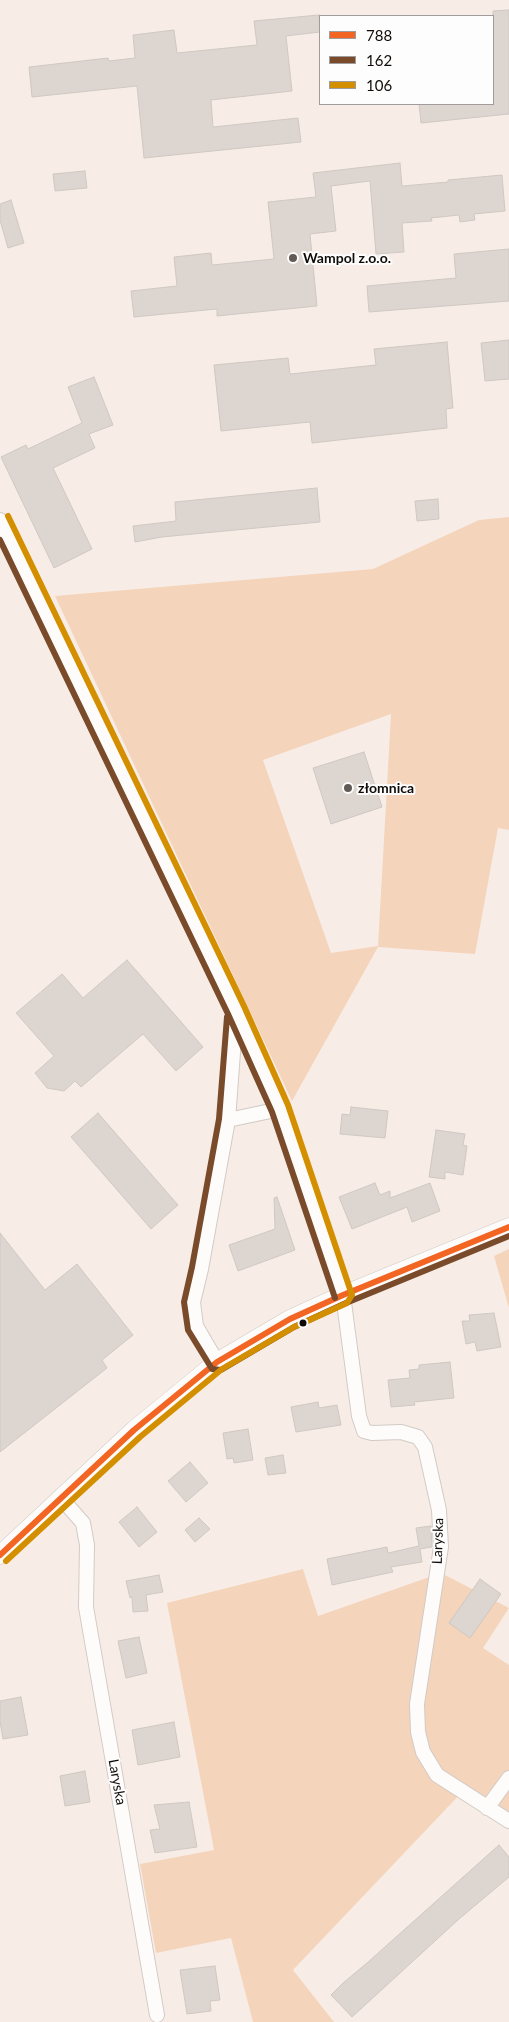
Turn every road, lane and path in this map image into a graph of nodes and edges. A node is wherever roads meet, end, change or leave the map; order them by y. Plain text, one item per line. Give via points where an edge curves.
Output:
1 (0, 520) edge
2 (236, 1010) junction
3 (280, 1109) junction
4 (228, 1120) junction
5 (509, 1227) edge
6 (343, 1295) junction
7 (216, 1362) junction
8 (61, 1498) junction
9 (0, 1555) edge
10 (509, 1778) edge
11 (487, 1808) junction
12 (509, 1822) edge
13 (156, 2015) dead end

1 - 2 street
2 - 3 street
2 - 4 street
3 - 4 street
3 - 6 street
4 - 7 street via 192,1302 196,1326
5 - 6 street
6 - 7 street via 290,1319
6 - 11 street, Laryska via 364,1431 372,1434 401,1432 418,1437 425,1447 439,1510 441,1547 417,1704 423,1752 437,1775
7 - 8 street via 134,1430
8 - 9 street
8 - 13 street, Laryska via 83,1523 87,1545 86,1607
10 - 11 street
11 - 12 street

